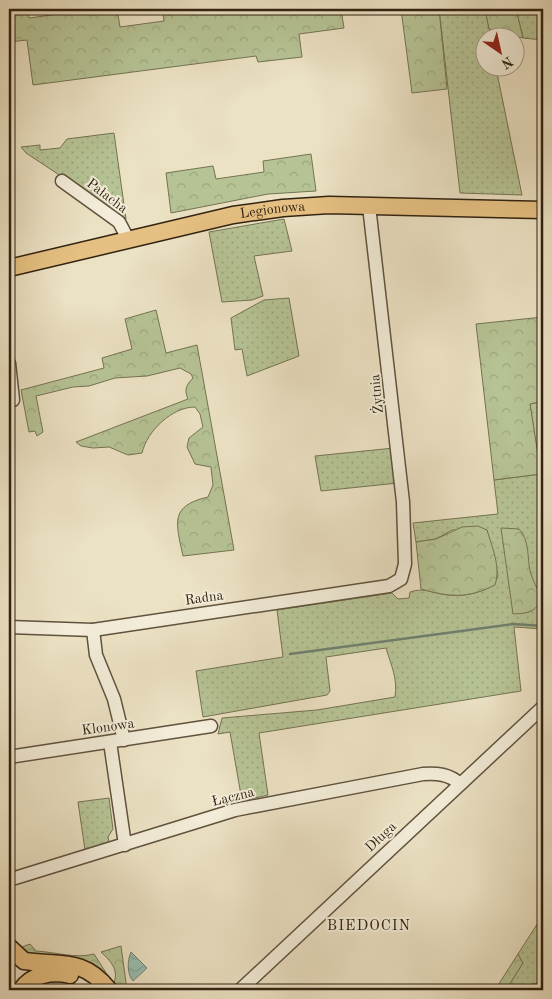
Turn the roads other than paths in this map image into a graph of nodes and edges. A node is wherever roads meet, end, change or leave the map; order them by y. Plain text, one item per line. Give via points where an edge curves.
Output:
1 (62, 181) dead end
2 (369, 206) junction
3 (543, 210) edge
4 (128, 239) junction
5 (9, 268) edge
6 (9, 363) edge
7 (13, 400) dead end
8 (401, 579) joint
9 (9, 627) edge
10 (93, 630) junction
11 (543, 707) edge
12 (211, 726) dead end
13 (124, 740) junction
14 (110, 742) junction
15 (9, 757) edge
16 (460, 784) junction
17 (126, 845) junction
18 (15, 878) dead end
19 (9, 947) edge
20 (21, 990) edge
21 (94, 990) edge
22 (109, 990) edge
23 (240, 990) edge

1 - 4 street, Pałacha via 119,222
2 - 3 main road, Legionowa
2 - 4 main road, Legionowa via 283,208
2 - 8 street, Żytnia via 403,502 405,564
4 - 5 main road, Legionowa
6 - 7 street
8 - 10 street, Radna via 388,586
9 - 10 street, Radna
10 - 13 street via 96,655 114,698
11 - 16 street, Długa
12 - 13 street, Klonowa
13 - 14 street, Klonowa
14 - 15 street, Klonowa
14 - 17 street
16 - 17 street, Łączna via 437,773 407,776 235,810
16 - 23 street, Długa
17 - 18 street, Łączna
19 - 22 main road via 24,961 60,962 82,968
20 - 21 main road via 34,978 55,973 77,978

